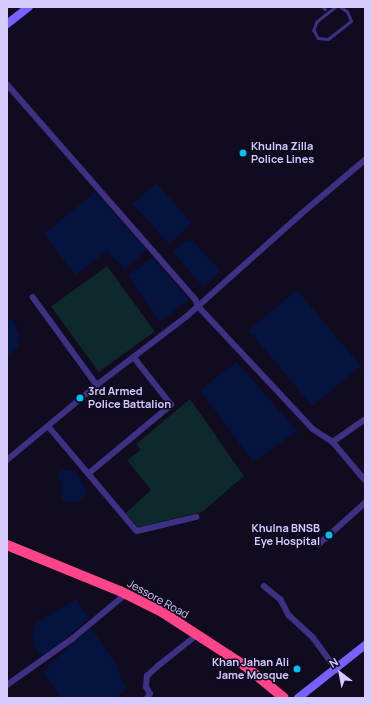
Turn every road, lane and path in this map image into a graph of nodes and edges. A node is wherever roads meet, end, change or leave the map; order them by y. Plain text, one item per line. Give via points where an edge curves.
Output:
1 (24, 7) edge
2 (28, 7) edge
3 (336, 7) edge
4 (340, 7) edge
5 (7, 21) edge
6 (7, 24) edge
7 (7, 84) edge
8 (365, 160) edge
9 (32, 297) dead end
10 (198, 306) junction
11 (134, 358) junction
12 (97, 385) junction
13 (365, 420) edge
14 (49, 427) junction
15 (333, 442) junction
16 (7, 460) edge
17 (88, 474) junction
18 (365, 480) edge
19 (365, 503) edge
20 (196, 517) dead end
21 (319, 544) dead end
22 (7, 545) edge
23 (264, 586) dead end
24 (126, 594) junction
25 (197, 635) junction
26 (365, 646) edge
27 (336, 669) junction
28 (7, 685) edge
29 (147, 698) edge
30 (284, 698) edge
31 (299, 698) edge

1 - 5 street
2 - 6 street
3 - 4 lane via 316,22 314,30 318,38 328,39 351,21 347,12
7 - 10 street via 196,300
8 - 10 street via 300,214
9 - 12 street
10 - 11 street
10 - 15 street via 313,429
11 - 12 street
11 - 17 street via 171,405
12 - 14 street
13 - 15 street
14 - 16 street
14 - 17 street
15 - 18 street
17 - 20 street via 137,531
19 - 21 street
22 - 24 highway, Jessore Road
23 - 27 street via 281,600 289,615 313,637
24 - 25 highway, Jessore Road via 162,612
24 - 28 street via 66,643
25 - 29 street via 147,676 146,687 150,694
25 - 30 highway, Jessore Road via 245,666
26 - 27 street
27 - 31 street

